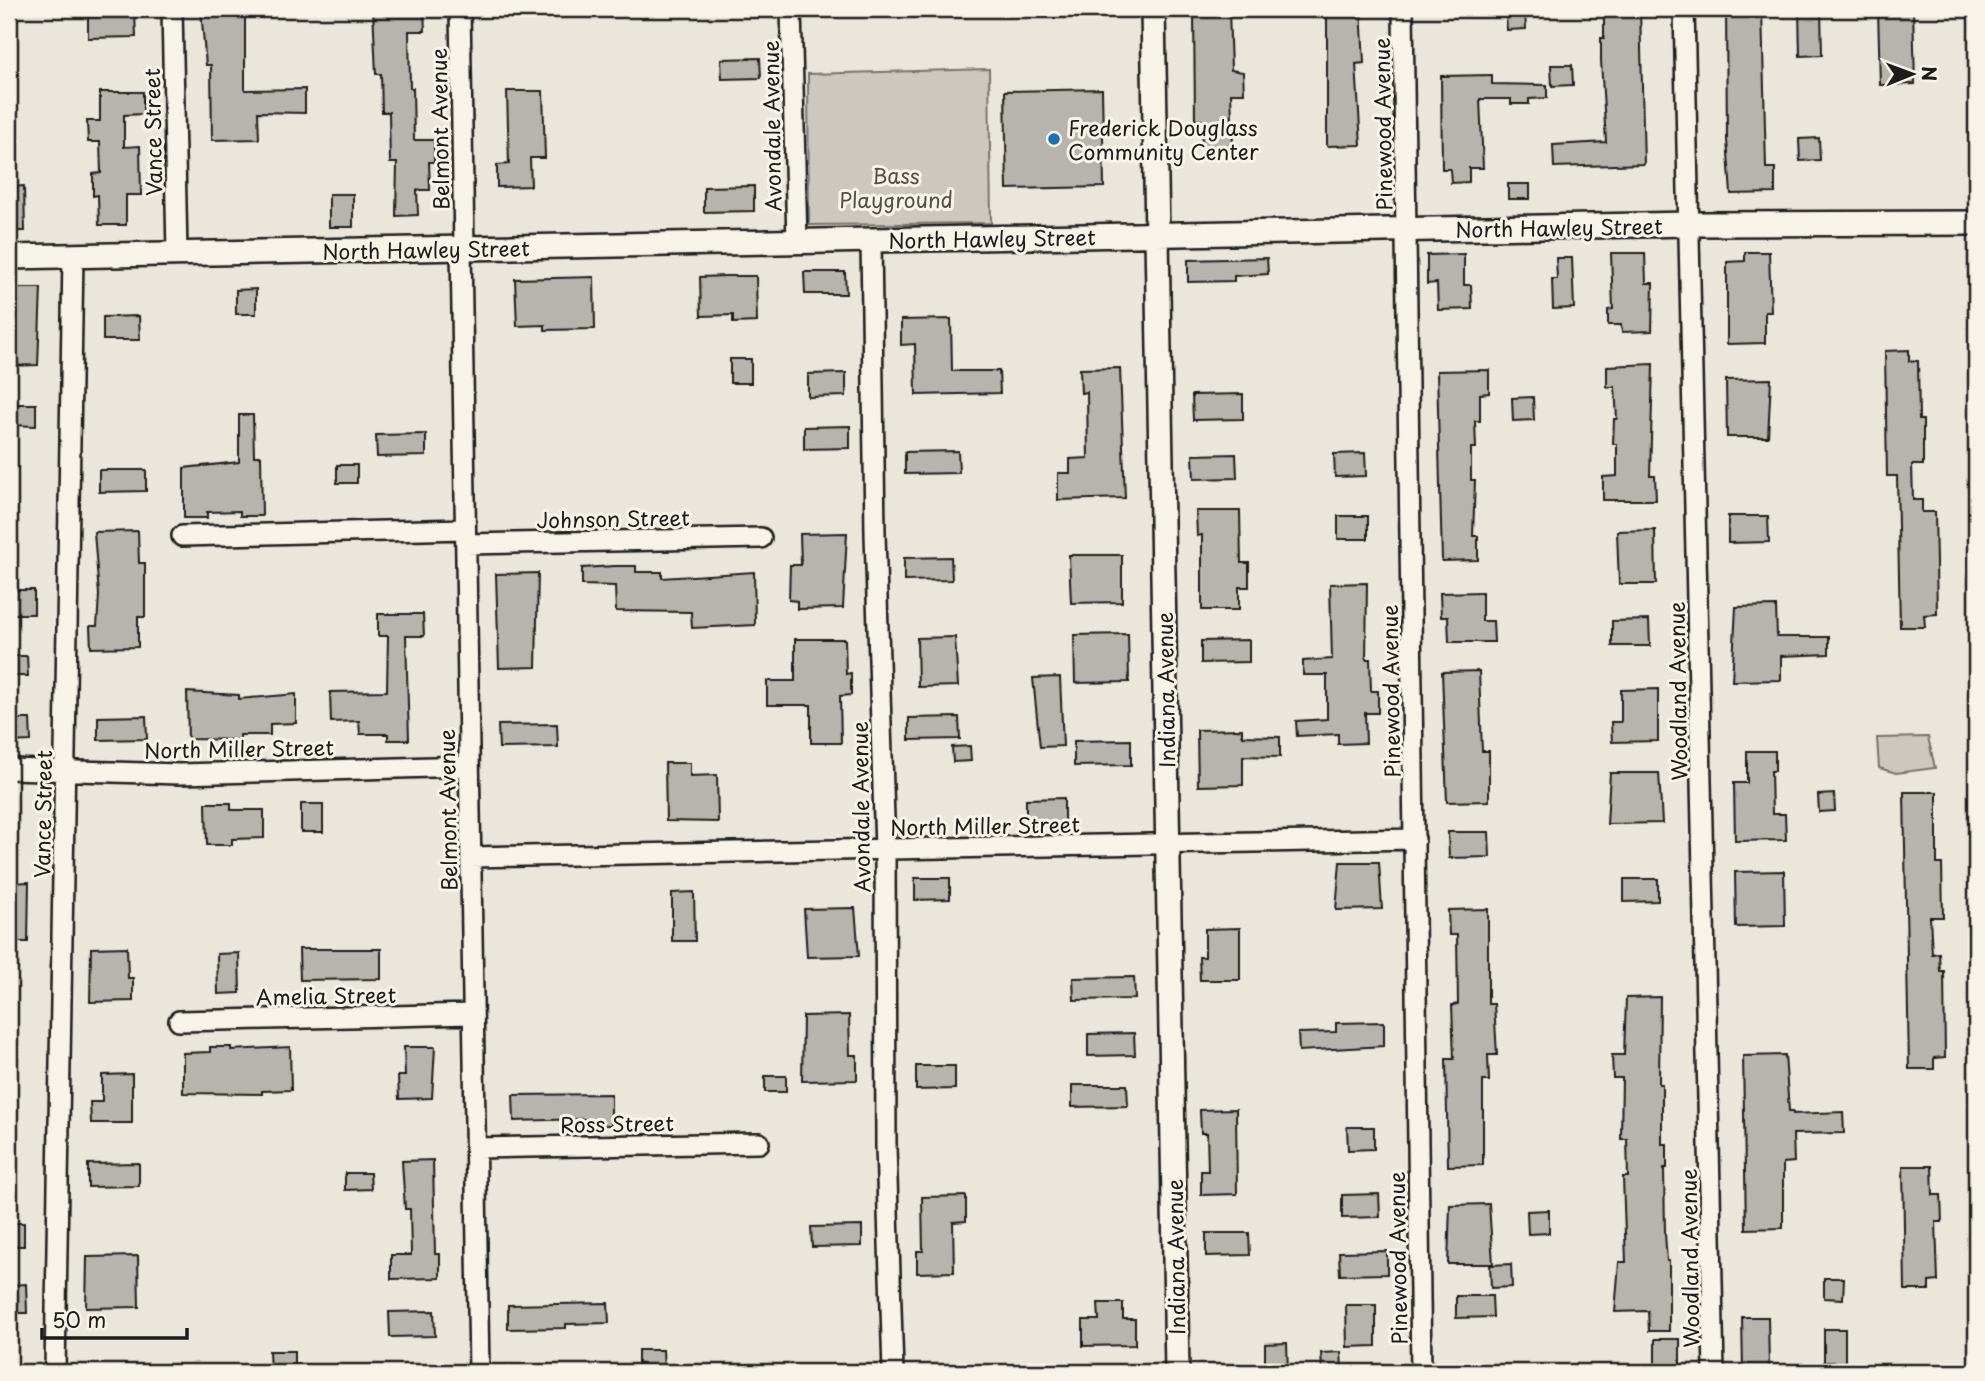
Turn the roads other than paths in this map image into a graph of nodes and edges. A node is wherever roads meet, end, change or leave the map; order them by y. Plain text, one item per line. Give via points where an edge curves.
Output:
1 (172, 9) edge
2 (460, 9) edge
3 (792, 9) edge
4 (1153, 9) edge
5 (1403, 9) edge
6 (1684, 9) edge
7 (1976, 223) edge
8 (1690, 224) junction
9 (1407, 230) junction
10 (1158, 235) junction
11 (871, 240) junction
12 (797, 242) junction
13 (463, 248) junction
14 (177, 254) junction
15 (73, 256) junction
16 (9, 257) edge
17 (182, 536) dead end
18 (466, 537) junction
19 (761, 538) dead end
20 (469, 765) junction
21 (9, 769) edge
22 (65, 772) junction
23 (1415, 839) junction
24 (1168, 844) junction
25 (885, 850) junction
26 (471, 857) junction
27 (473, 1014) junction
28 (179, 1021) dead end
29 (758, 1143) dead end
30 (476, 1149) junction
31 (55, 1372) edge
32 (479, 1372) edge
33 (893, 1372) edge
34 (1177, 1372) edge
35 (1421, 1372) edge
36 (1714, 1372) edge

1 - 14 street, Vance Street
2 - 13 street, Belmont Avenue
3 - 12 street, Avondale Avenue
4 - 10 street, Indiana Avenue
5 - 9 street, Pinewood Avenue
6 - 8 street, Woodland Avenue
7 - 8 street, North Hawley Street
8 - 9 street, North Hawley Street
8 - 36 street, Woodland Avenue
9 - 10 street, North Hawley Street
9 - 23 street, Pinewood Avenue
10 - 11 street, North Hawley Street
10 - 24 street, Indiana Avenue
11 - 12 street, North Hawley Street
11 - 25 street, Avondale Avenue
12 - 13 street, North Hawley Street
13 - 14 street, North Hawley Street
13 - 18 street, Belmont Avenue
14 - 15 street, North Hawley Street
15 - 16 street, North Hawley Street
15 - 22 street, Vance Street
17 - 18 street, Johnson Street
18 - 19 street, Johnson Street
18 - 20 street, Belmont Avenue
20 - 22 street, North Miller Street via 191,774
20 - 26 street, Belmont Avenue
21 - 22 street, North Miller Street
22 - 31 street, Vance Street
23 - 24 street, North Miller Street
23 - 35 street, Pinewood Avenue
24 - 25 street, North Miller Street
24 - 34 street, Indiana Avenue
25 - 26 street, North Miller Street
25 - 33 street, Avondale Avenue via 886,1146
26 - 27 street, Belmont Avenue
27 - 28 street, Amelia Street
27 - 30 street, Belmont Avenue
29 - 30 street, Ross Street
30 - 32 street, Belmont Avenue

